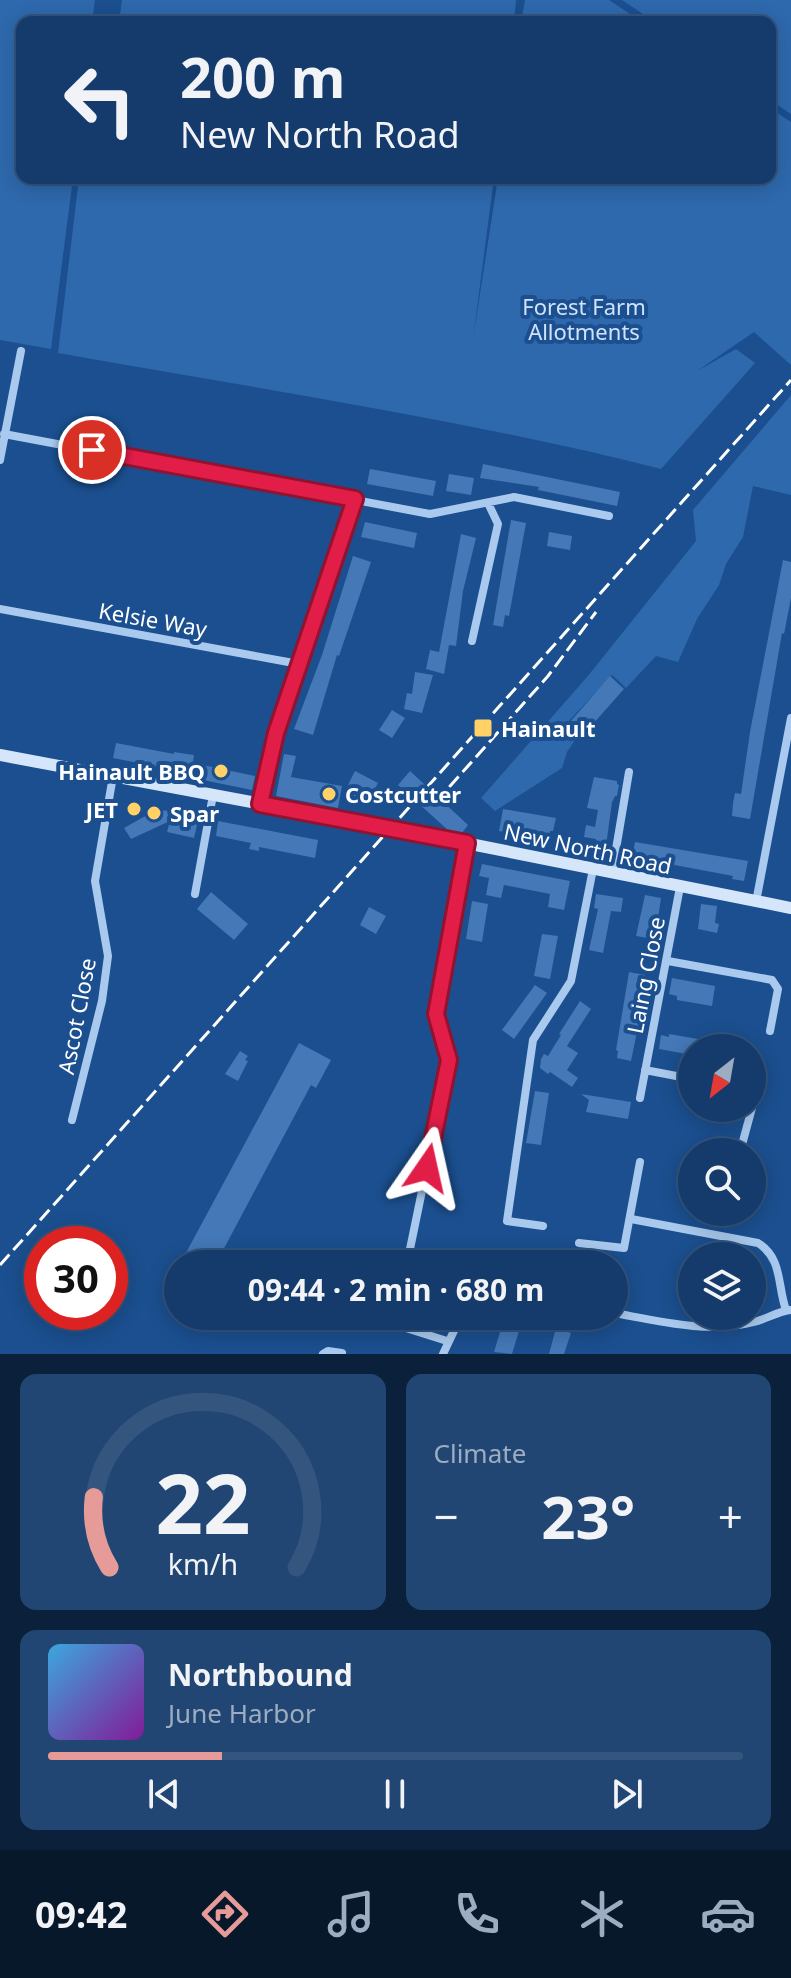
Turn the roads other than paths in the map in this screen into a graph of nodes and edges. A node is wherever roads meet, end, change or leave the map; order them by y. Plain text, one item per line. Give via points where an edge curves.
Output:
1 (21, 351) dead end
2 (4, 434) junction
3 (0, 460) edge
4 (355, 499) junction
5 (488, 503) junction
6 (609, 516) dead end
7 (0, 609) edge
8 (472, 641) dead end
9 (299, 664) junction
10 (791, 718) edge
11 (0, 755) edge
12 (629, 772) dead end
13 (113, 776) junction
14 (213, 795) junction
15 (260, 804) junction
16 (467, 843) junction
17 (593, 869) junction
18 (612, 873) junction
19 (680, 887) junction
20 (195, 894) dead end
21 (756, 902) junction
22 (791, 908) edge
23 (668, 961) junction
24 (770, 1031) dead end
25 (645, 1070) junction
26 (678, 1076) edge
27 (640, 1098) dead end
28 (72, 1120) dead end
29 (640, 1162) dead end
30 (631, 1219) junction
31 (543, 1226) dead end
32 (579, 1243) dead end
33 (410, 1249) dead end
34 (788, 1310) edge
35 (628, 1316) edge
36 (412, 1330) edge
37 (453, 1330) edge
38 (447, 1341) junction
39 (342, 1353) edge
40 (323, 1354) edge
41 (443, 1354) edge

1 - 2 street
2 - 3 street
2 - 4 street
4 - 5 street via 430,514
4 - 9 street
5 - 6 street via 514,497
5 - 8 street via 498,524
7 - 9 street, Kelsie Way
9 - 15 street via 271,747
10 - 21 street
11 - 13 street, New North Road
12 - 18 street
13 - 14 street, New North Road
13 - 28 street, Ascot Close via 95,881 108,956
14 - 15 street, New North Road
14 - 20 street
15 - 16 street, New North Road
16 - 17 street, New North Road
16 - 33 street via 436,1014 449,1060
17 - 18 street, New North Road
17 - 31 street via 571,981 533,1040 507,1221
18 - 19 street, New North Road
19 - 21 street, New North Road
19 - 23 street, Laing Close
21 - 22 street, New North Road
23 - 24 street via 772,980 778,989
23 - 25 street, Laing Close
25 - 26 street
25 - 27 street, Laing Close
29 - 30 street
30 - 32 street via 624,1248
30 - 34 street via 758,1243 775,1260
34 - 35 street via 720,1326 683,1326
36 - 38 street
37 - 38 street
38 - 41 street
39 - 40 street

